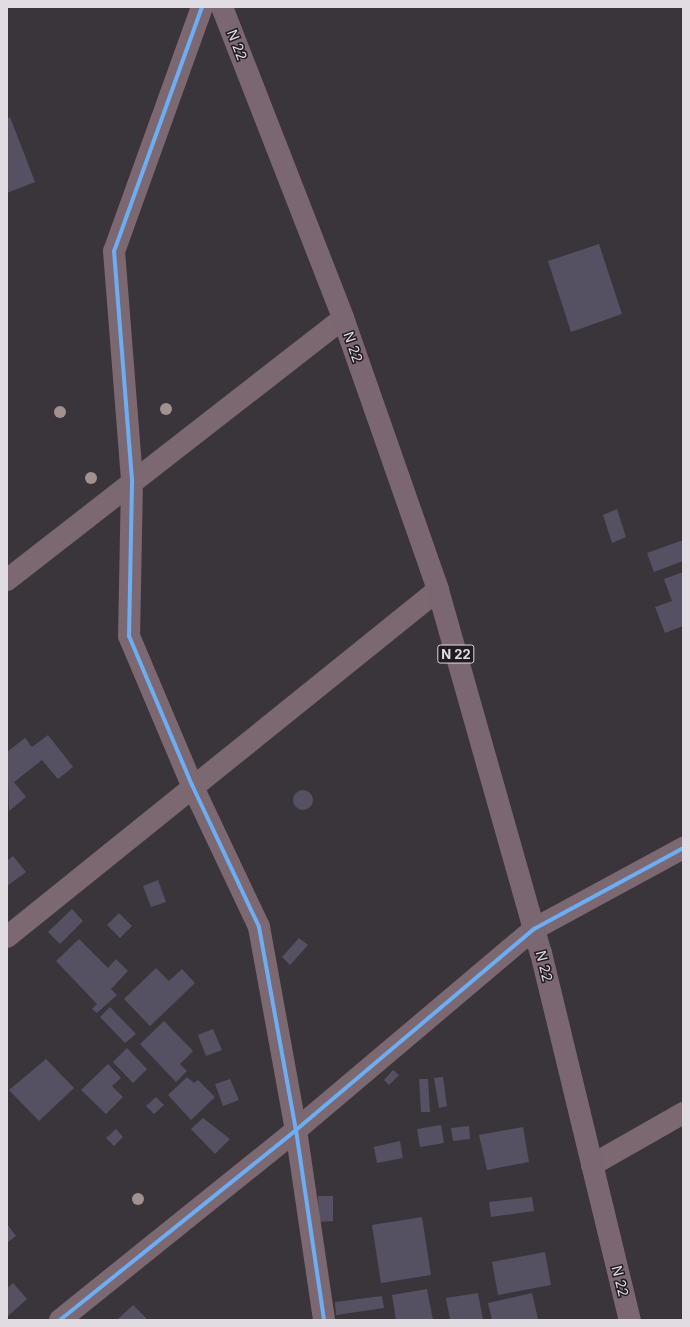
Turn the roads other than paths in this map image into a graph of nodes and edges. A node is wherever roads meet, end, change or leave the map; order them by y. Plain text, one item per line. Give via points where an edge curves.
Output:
1 (202, 7) edge
2 (222, 7) edge
3 (343, 318) junction
4 (132, 482) junction
5 (8, 576) edge
6 (438, 590) junction
7 (192, 785) junction
8 (683, 848) edge
9 (534, 929) junction
10 (7, 937) edge
11 (683, 1113) edge
12 (296, 1130) junction
13 (592, 1165) junction
14 (60, 1320) edge
15 (324, 1320) edge
16 (630, 1320) edge

1 - 4 street via 114,251
2 - 3 main road, N 22 / N 22
3 - 4 street
3 - 6 main road, N 22 / N 22
4 - 5 street
4 - 7 street via 129,636
6 - 7 street
6 - 9 main road, N 22 / N 22
7 - 10 street
7 - 12 street via 259,927
8 - 9 street
9 - 12 street
9 - 13 main road, N 22 / N 22
11 - 13 street
12 - 14 street
12 - 15 street
13 - 16 main road, N 22 / N 22

